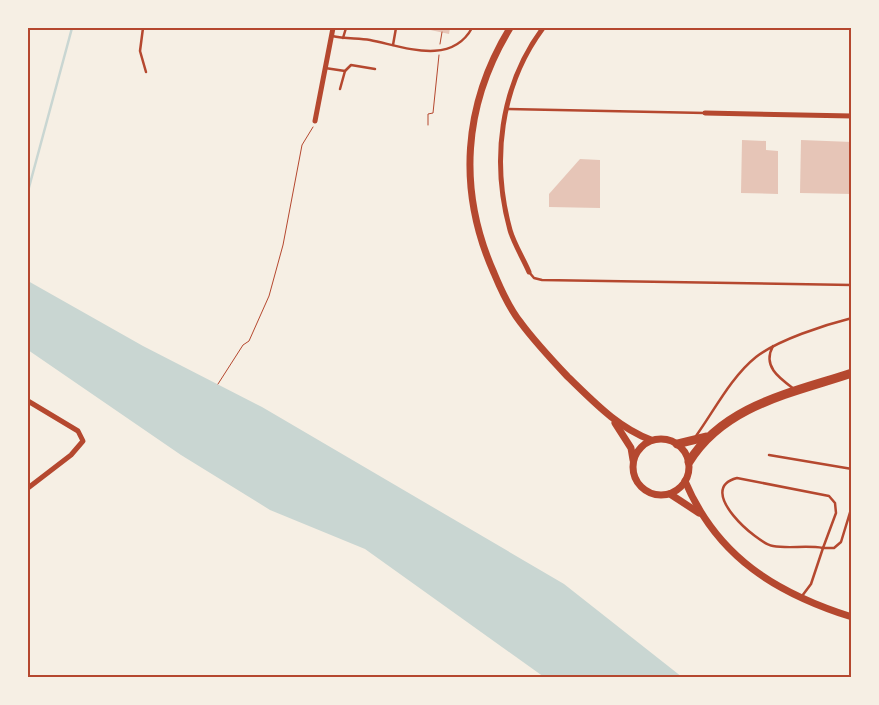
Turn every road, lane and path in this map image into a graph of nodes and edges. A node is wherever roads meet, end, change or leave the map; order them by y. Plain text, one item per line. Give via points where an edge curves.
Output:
1 (143, 28) edge
2 (333, 28) edge
3 (346, 28) edge
4 (396, 28) edge
5 (472, 28) edge
6 (510, 28) edge
7 (543, 28) edge
8 (442, 32) dead end
9 (332, 36) junction
10 (343, 38) junction
11 (393, 45) junction
12 (440, 52) junction
13 (325, 68) junction
14 (374, 69) dead end
15 (344, 71) junction
16 (146, 72) dead end
17 (340, 89) dead end
18 (506, 109) junction
19 (705, 113) joint
20 (852, 116) edge
21 (315, 121) joint
22 (428, 125) dead end
23 (529, 272) joint
24 (852, 285) edge
25 (851, 318) edge
26 (774, 345) junction
27 (852, 373) edge
28 (218, 384) dead end
29 (797, 391) junction
30 (28, 401) edge
31 (614, 420) junction
32 (706, 437) junction
33 (651, 440) junction
34 (692, 441) junction
35 (677, 444) junction
36 (770, 455) dead end
37 (633, 460) junction
38 (688, 462) junction
39 (852, 469) edge
40 (686, 481) junction
41 (28, 488) edge
42 (670, 494) junction
43 (852, 506) edge
44 (701, 514) junction
45 (824, 548) junction
46 (800, 599) junction
47 (852, 618) edge

1 - 16 lane via 140,51
2 - 9 street
3 - 10 lane
4 - 11 lane
5 - 12 lane via 458,44
6 - 31 main road via 482,85 472,126 469,166 473,205 485,252 502,292 520,322 551,358
7 - 18 street via 526,53
8 - 12 path
9 - 10 lane
9 - 13 street
10 - 11 lane
11 - 12 lane
12 - 22 path via 433,114 428,114
13 - 15 lane
13 - 21 street
14 - 15 lane via 350,65
15 - 17 lane
18 - 19 lane
18 - 23 street via 501,136 503,198 510,231
19 - 20 street
21 - 28 path via 302,145 283,245 269,296 249,341 243,345
23 - 24 lane via 542,280
25 - 26 lane
26 - 29 lane via 770,352 771,368
26 - 34 lane via 755,358 738,377
27 - 29 highway
29 - 32 highway via 754,406
30 - 41 street via 78,431 83,441 71,455
31 - 33 main road
31 - 37 main road via 631,448
32 - 34 highway
32 - 38 highway
33 - 35 main road
33 - 37 main road
34 - 35 highway
35 - 38 main road
36 - 39 lane
37 - 42 main road via 634,477 639,485 653,494
38 - 40 main road
40 - 42 main road
40 - 44 main road
42 - 44 main road
43 - 45 lane via 841,542 834,548
44 - 46 main road via 744,563
45 - 45 lane via 836,513 835,503 829,496 737,478 724,486 721,494 724,504 764,543
45 - 46 lane via 811,584
46 - 47 main road

